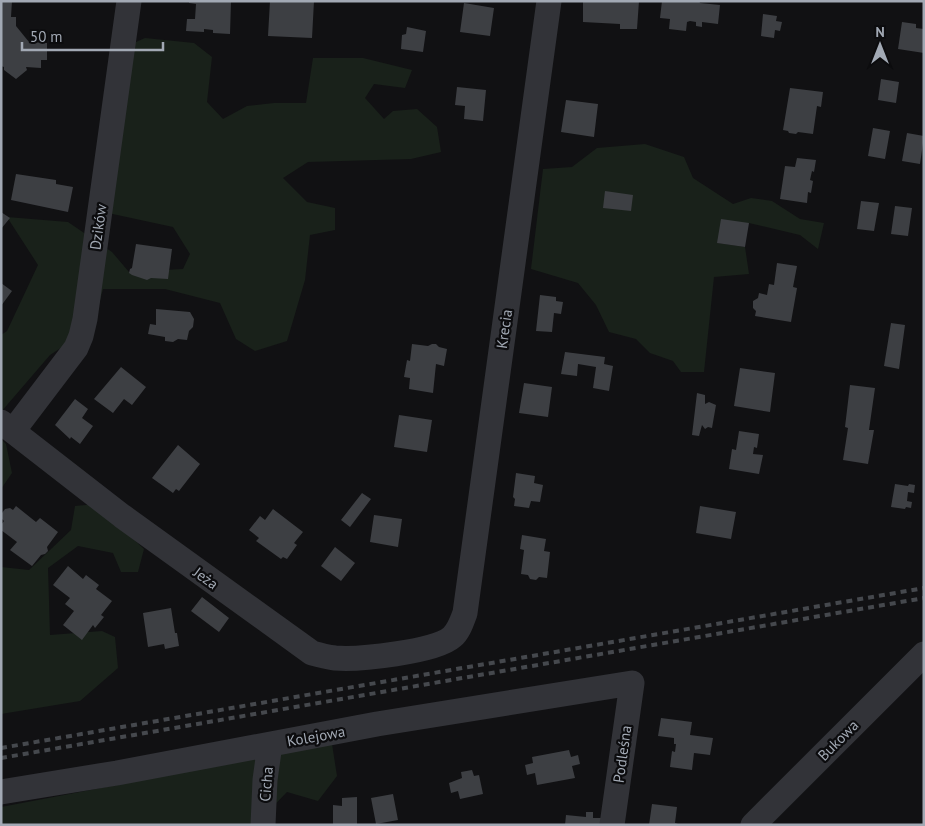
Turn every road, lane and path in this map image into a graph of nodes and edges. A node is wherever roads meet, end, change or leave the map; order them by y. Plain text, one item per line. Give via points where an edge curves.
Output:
1 (129, 1) edge
2 (549, 1) edge
3 (7, 427) edge
4 (438, 644) joint
5 (924, 654) edge
6 (632, 683) joint
7 (270, 744) junction
8 (1, 792) edge
9 (263, 825) edge
10 (612, 825) edge
11 (753, 825) edge

1 - 3 street, Dzików via 81,336 76,348
2 - 4 street, Krecia via 465,613 452,637
3 - 4 street, Jeża via 122,516 312,653 335,658 366,657
5 - 11 street, Bukowa
6 - 7 street, Kolejowa
6 - 10 street, Podleśna
7 - 8 street, Kolejowa
7 - 9 street, Cicha

